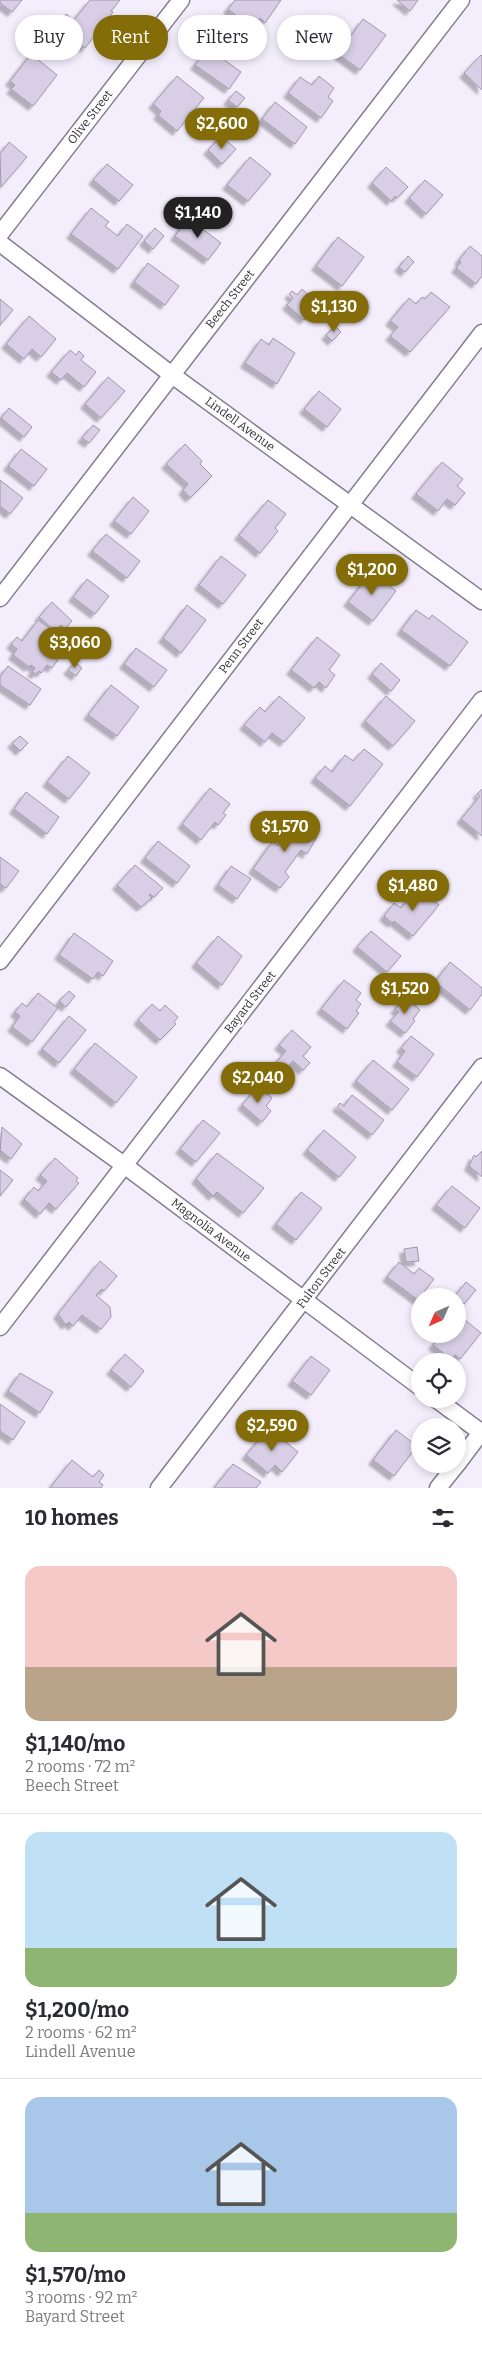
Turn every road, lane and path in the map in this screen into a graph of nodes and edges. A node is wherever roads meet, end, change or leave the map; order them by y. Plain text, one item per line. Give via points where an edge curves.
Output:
1 (181, 0) edge
2 (461, 0) edge
3 (0, 234) edge
4 (0, 243) edge
5 (482, 333) edge
6 (172, 375) junction
7 (350, 503) junction
8 (0, 598) edge
9 (482, 601) edge
10 (482, 700) edge
11 (0, 961) edge
12 (482, 1067) edge
13 (0, 1076) edge
14 (124, 1165) junction
15 (304, 1300) junction
16 (0, 1327) edge
17 (411, 1379) edge
18 (449, 1408) edge
19 (482, 1432) edge
20 (466, 1452) edge
21 (449, 1473) edge
22 (159, 1488) edge
23 (438, 1488) edge

1 - 3 street, Olive Street
2 - 6 street, Beech Street
4 - 6 street, Lindell Avenue
5 - 7 street, Penn Street
6 - 7 street, Lindell Avenue
6 - 8 street, Beech Street
7 - 9 street, Lindell Avenue
7 - 11 street, Penn Street
10 - 14 street, Bayard Street
12 - 15 street, Fulton Street
13 - 14 street, Magnolia Avenue
14 - 15 street, Magnolia Avenue
14 - 16 street, Bayard Street
15 - 17 street, Magnolia Avenue
15 - 22 street, Fulton Street
18 - 19 street
19 - 20 street
21 - 23 street

